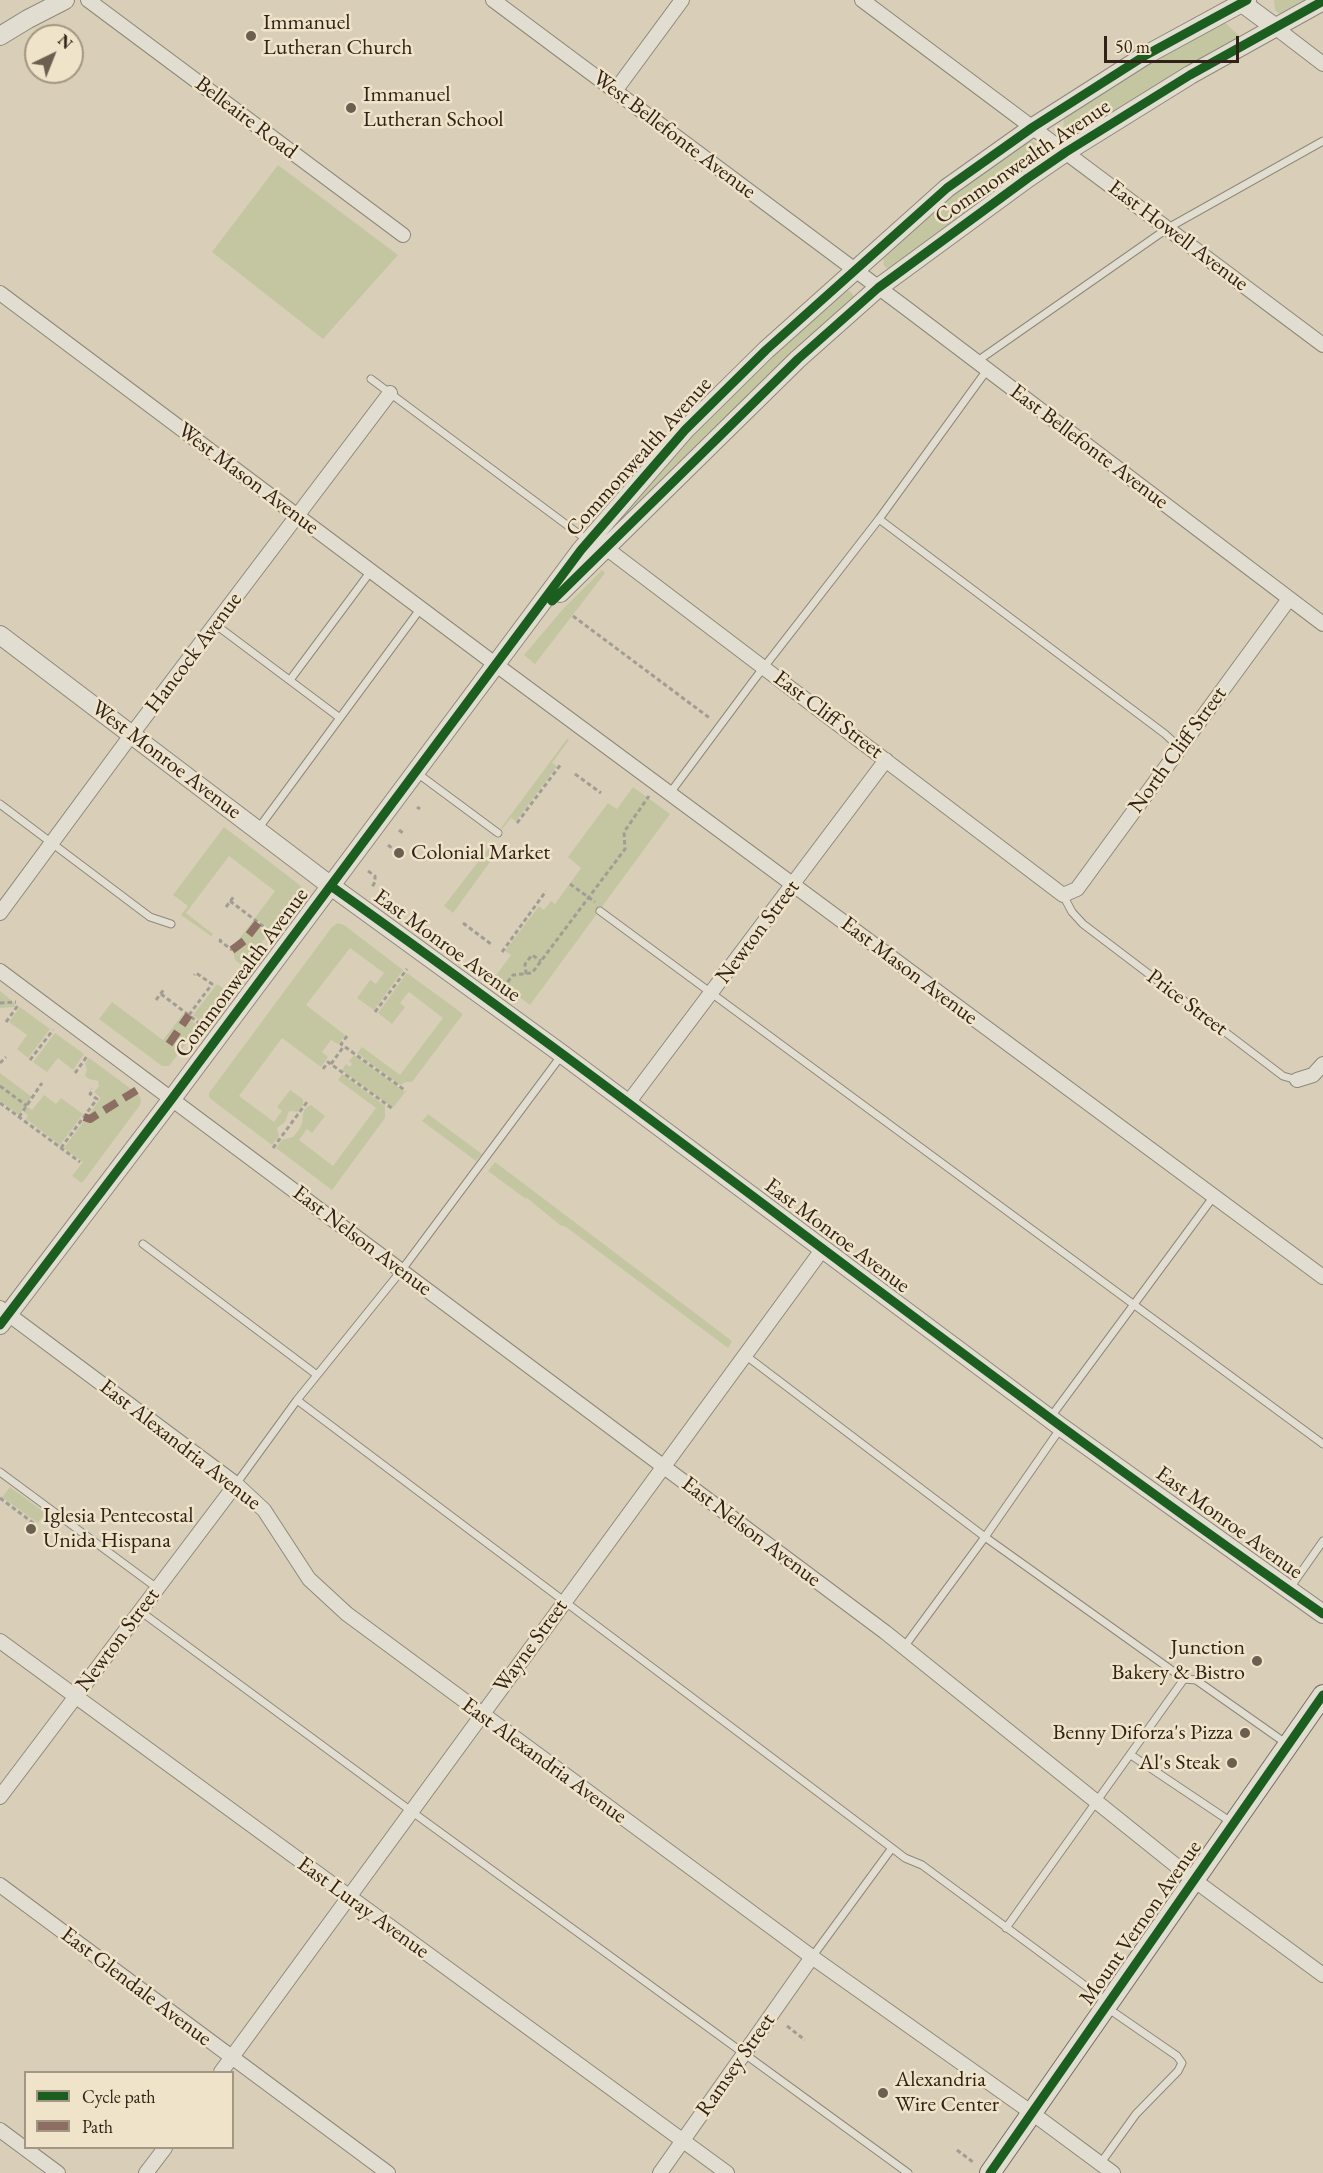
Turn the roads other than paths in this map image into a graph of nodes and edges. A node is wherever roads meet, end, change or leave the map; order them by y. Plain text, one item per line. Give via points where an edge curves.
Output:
1 (65, 0) edge
2 (88, 0) edge
3 (493, 0) edge
4 (682, 0) edge
5 (862, 0) edge
6 (1243, 1) edge
7 (1323, 1) edge
8 (1276, 28) junction
9 (0, 36) edge
10 (1323, 64) edge
11 (615, 91) junction
12 (1033, 127) junction
13 (1323, 141) edge
14 (1066, 152) junction
15 (1168, 228) junction
16 (403, 235) dead end
17 (854, 271) junction
18 (878, 288) junction
19 (0, 293) edge
20 (1323, 345) edge
21 (981, 366) junction
22 (371, 379) dead end
23 (390, 393) junction
24 (298, 516) junction
25 (879, 519) junction
26 (599, 542) junction
27 (371, 571) junction
28 (1289, 599) junction
29 (421, 608) junction
30 (1323, 624) edge
31 (216, 626) junction
32 (0, 635) edge
33 (495, 664) junction
34 (764, 668) junction
35 (290, 680) junction
36 (340, 718) junction
37 (132, 734) junction
38 (1179, 747) junction
39 (886, 760) junction
40 (415, 772) junction
41 (670, 793) junction
42 (0, 804) edge
43 (258, 829) junction
44 (498, 833) dead end
45 (52, 843) junction
46 (794, 885) junction
47 (331, 886) junction
48 (1064, 895) junction
49 (600, 911) road end
50 (0, 913) edge
51 (171, 924) dead end
52 (0, 971) edge
53 (712, 993) junction
54 (562, 1054) junction
55 (1323, 1064) edge
56 (1297, 1080) joint
57 (171, 1100) junction
58 (628, 1103) junction
59 (483, 1160) junction
60 (490, 1165) dead end
61 (1214, 1197) junction
62 (144, 1244) dead end
63 (822, 1250) junction
64 (401, 1271) junction
65 (1323, 1277) edge
66 (1134, 1305) junction
67 (3, 1316) edge
68 (746, 1354) junction
69 (317, 1375) junction
70 (297, 1400) junction
71 (1056, 1423) junction
72 (1323, 1444) edge
73 (664, 1466) junction
74 (0, 1472) edge
75 (236, 1484) junction
76 (985, 1537) junction
77 (1323, 1541) edge
78 (157, 1588) junction
79 (1289, 1590) junction
80 (564, 1601) junction
81 (140, 1611) junction
82 (1323, 1614) edge
83 (0, 1641) edge
84 (904, 1647) junction
85 (1184, 1679) junction
86 (1323, 1695) edge
87 (75, 1697) junction
88 (481, 1714) junction
89 (1288, 1745) junction
90 (1131, 1755) junction
91 (0, 1797) edge
92 (1097, 1803) junction
93 (411, 1811) junction
94 (1233, 1824) junction
95 (892, 1848) junction
96 (1194, 1880) junction
97 (0, 1885) edge
98 (348, 1897) junction
99 (1006, 1928) junction
100 (812, 1957) junction
101 (1323, 1975) edge
102 (1107, 2005) junction
103 (744, 2054) junction
104 (232, 2058) junction
105 (222, 2071) edge
106 (1032, 2113) junction
107 (0, 2130) edge
108 (683, 2141) junction
109 (24, 2148) edge
110 (26, 2149) edge
111 (164, 2149) edge
112 (1100, 2164) junction
113 (58, 2173) edge
114 (146, 2173) edge
115 (388, 2173) edge
116 (660, 2173) edge
117 (727, 2173) edge
118 (908, 2173) edge
119 (990, 2173) edge
120 (1113, 2173) edge

1 - 9 street
2 - 16 street, Belleaire Road
3 - 11 street, West Bellefonte Avenue
4 - 11 street
5 - 12 street, East Howell Avenue
6 - 8 street
6 - 12 street, Commonwealth Avenue via 1146,55
7 - 8 street, Commonwealth Avenue
8 - 10 street
8 - 14 street, Commonwealth Avenue via 1190,75
11 - 17 street, West Bellefonte Avenue
12 - 14 street, East Howell Avenue
12 - 17 street, Commonwealth Avenue via 948,189
13 - 15 lane
14 - 15 street, East Howell Avenue
14 - 18 street, Commonwealth Avenue
15 - 20 street, East Howell Avenue
15 - 21 lane
17 - 18 street, East Bellefonte Avenue
17 - 26 street, Commonwealth Avenue via 685,430
18 - 21 street, East Bellefonte Avenue
18 - 26 street, Commonwealth Avenue
19 - 24 street, West Mason Avenue
21 - 25 lane
21 - 28 street, East Bellefonte Avenue
22 - 23 lane
23 - 24 street, Hancock Avenue
23 - 26 lane via 583,537
24 - 27 street, West Mason Avenue
24 - 31 street, Hancock Avenue
25 - 34 lane
25 - 38 lane
26 - 33 street, Commonwealth Avenue
26 - 34 street, East Cliff Street
27 - 29 street, West Mason Avenue
27 - 35 lane
28 - 30 street, East Bellefonte Avenue
28 - 38 street, North Cliff Street
29 - 33 street, West Mason Avenue
29 - 36 lane
31 - 35 lane
31 - 37 street, Hancock Avenue
32 - 37 street, West Monroe Avenue
33 - 40 street, Commonwealth Avenue
33 - 41 street, East Mason Avenue
34 - 39 street, East Cliff Street
34 - 41 lane
35 - 36 lane
36 - 43 lane
37 - 43 street, West Monroe Avenue
37 - 45 street, Hancock Avenue
38 - 48 street, North Cliff Street via 1077,889
39 - 46 street, Newton Street
39 - 48 street, East Cliff Street
40 - 44 lane
40 - 47 street, Commonwealth Avenue
41 - 46 street, East Mason Avenue
42 - 45 lane
43 - 47 street, West Monroe Avenue
45 - 50 street, Hancock Avenue
45 - 51 lane via 150,917
46 - 53 street, Newton Street
46 - 61 street, East Mason Avenue
47 - 54 street, East Monroe Avenue
47 - 57 street, Commonwealth Avenue
48 - 56 lane, Price Street via 1083,924 1283,1076
49 - 53 lane
52 - 57 street, East Nelson Avenue
53 - 58 street, Newton Street
53 - 66 lane
54 - 58 street, East Monroe Avenue
54 - 59 lane
55 - 56 street, Price Street via 1313,1076
57 - 64 street, East Nelson Avenue
57 - 67 street, Commonwealth Avenue
58 - 63 street, East Monroe Avenue
59 - 60 lane
59 - 64 lane
61 - 65 street, East Mason Avenue
61 - 66 lane
62 - 69 lane
63 - 68 street, Wayne Street
63 - 71 street, East Monroe Avenue
64 - 69 lane
64 - 73 street, East Nelson Avenue
66 - 71 lane
66 - 72 lane
67 - 75 street, East Alexandria Avenue
68 - 73 street, Wayne Street
68 - 76 lane
69 - 70 lane
70 - 75 lane
70 - 80 lane
71 - 76 lane
71 - 79 street, East Monroe Avenue
73 - 80 street, Wayne Street
73 - 84 street, East Nelson Avenue
74 - 78 lane
75 - 78 street, Newton Street
75 - 88 street, East Alexandria Avenue via 264,1510 309,1579 327,1597
76 - 84 lane
76 - 85 lane
77 - 79 lane
78 - 81 street, Newton Street
79 - 82 street, East Monroe Avenue
80 - 88 street, Wayne Street
80 - 95 lane
81 - 87 street, Newton Street
81 - 93 lane
83 - 87 street, East Luray Avenue
84 - 92 street, East Nelson Avenue
85 - 89 lane via 1196,1680
85 - 90 lane
86 - 89 main road, Mount Vernon Avenue
87 - 91 street, Newton Street
87 - 98 street, East Luray Avenue
88 - 93 street, Wayne Street
88 - 100 street, East Alexandria Avenue
89 - 94 main road, Mount Vernon Avenue
90 - 92 lane
90 - 94 lane
92 - 96 street, East Nelson Avenue
92 - 99 lane
93 - 98 street, Wayne Street
93 - 103 lane
94 - 96 main road, Mount Vernon Avenue
95 - 99 lane via 922,1865
95 - 100 lane
96 - 101 street, East Nelson Avenue
96 - 102 main road, Mount Vernon Avenue
97 - 104 street, East Glendale Avenue
98 - 104 street, Wayne Street
98 - 108 street, East Luray Avenue
99 - 102 lane
100 - 103 street, Ramsey Street
100 - 106 street, East Alexandria Avenue
102 - 106 main road, Mount Vernon Avenue
102 - 112 lane via 1182,2063 1132,2119
103 - 108 street, Ramsey Street
103 - 118 lane
104 - 105 street, Wayne Street
104 - 115 street, East Glendale Avenue
106 - 112 street, East Alexandria Avenue
106 - 119 main road, Mount Vernon Avenue
107 - 109 street
108 - 116 street, Ramsey Street
108 - 117 street, East Luray Avenue
110 - 113 street
111 - 114 street
112 - 120 street, East Alexandria Avenue

